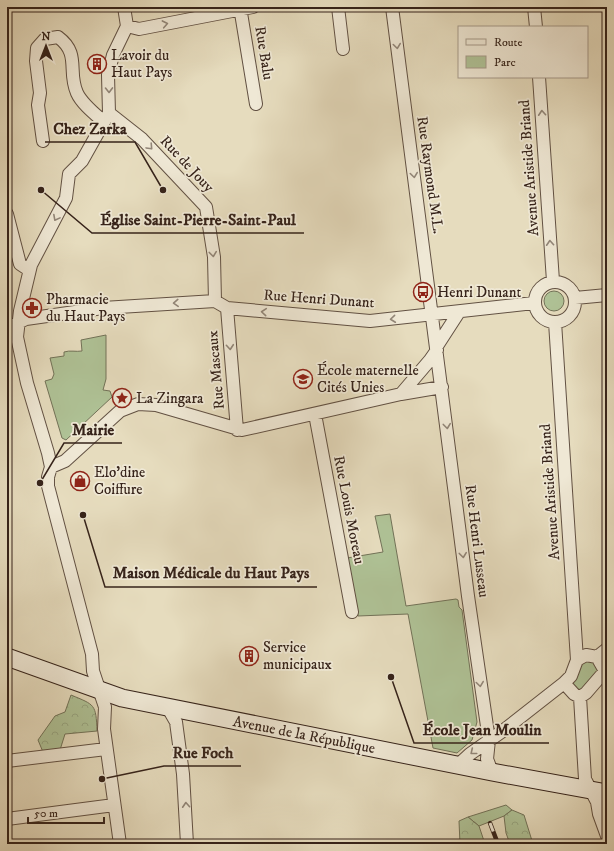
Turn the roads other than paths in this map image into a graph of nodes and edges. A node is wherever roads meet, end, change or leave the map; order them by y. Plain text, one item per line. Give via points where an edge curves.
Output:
1 (124, 7) edge
2 (254, 7) edge
3 (338, 7) edge
4 (392, 7) edge
5 (534, 7) edge
6 (240, 8) edge
7 (127, 26) junction
8 (536, 26) edge
9 (343, 49) dead end
10 (539, 78) edge
11 (256, 104) dead end
12 (106, 118) junction
13 (43, 141) dead end
14 (7, 214) edge
15 (29, 270) junction
16 (553, 282) junction
17 (607, 296) edge
18 (574, 298) junction
19 (215, 301) junction
20 (534, 303) junction
21 (227, 308) junction
22 (459, 312) junction
23 (432, 315) junction
24 (555, 322) junction
25 (12, 326) edge
26 (437, 348) junction
27 (442, 387) junction
28 (401, 394) junction
29 (315, 414) junction
30 (237, 430) junction
31 (51, 467) junction
32 (352, 612) dead end
33 (607, 649) edge
34 (7, 657) edge
35 (597, 657) junction
36 (577, 660) junction
37 (606, 671) edge
38 (564, 683) junction
39 (98, 689) junction
40 (580, 697) junction
41 (168, 708) junction
42 (489, 740) junction
43 (106, 749) junction
44 (7, 761) edge
45 (458, 765) junction
46 (492, 772) junction
47 (599, 792) edge
48 (114, 805) junction
49 (7, 818) edge
50 (607, 836) edge
51 (120, 844) edge
52 (187, 844) edge

1 - 7 street
2 - 6 street
3 - 9 street
4 -> 23 street, Rue Raymond M.L.
5 - 8 street
7 -> 6 street via 139,29
6 - 11 street, Rue Balu
7 -> 12 street via 113,55 108,75
16 -> 10 street, Avenue Aristide Briand
12 - 13 street, Rue de Jouy via 77,94 72,56 66,43 58,37 45,39 37,48 36,61
12 -> 15 street via 82,161 69,174 66,198
12 -> 19 street, Rue de Jouy via 142,139 206,207 214,257
14 - 15 street via 20,264
15 - 25 street
16 - 18 street via 569,287
16 - 20 street via 538,290
17 - 18 street
18 - 24 street via 575,303 570,314
19 - 21 street
19 -> 25 street via 103,308 26,319
20 - 22 street, Rue Henri Dunant
20 - 24 street via 538,314
23 -> 21 street, Rue Henri Dunant via 370,321
21 -> 30 street, Rue Mascaux
22 - 23 street, Rue Henri Dunant
22 - 26 street
23 - 26 street, Rue Raymond M.L.
24 - 36 street, Avenue Aristide Briand
25 - 31 street
26 - 27 street, Rue Henri Lusseau
26 - 28 street via 426,366
27 - 28 street
27 -> 42 street, Rue Henri Lusseau
28 - 29 street
29 - 30 street
29 - 32 street, Rue Louis Moreau
30 - 31 street via 156,405 138,404 120,411 65,461
31 - 39 street via 48,486 92,654
33 - 35 street
34 - 39 main road, Avenue de la République via 63,679
35 - 36 street via 586,655
35 - 37 street
36 - 38 street via 571,676
37 - 40 street
38 - 40 street
38 - 42 street
39 - 41 main road, Avenue de la République via 122,698
39 - 43 street via 105,707 103,721
40 - 47 street via 584,774
41 - 45 main road, Avenue de la République
52 -> 41 street via 176,722
42 -> 45 street
42 - 46 street, Rue Henri Lusseau via 487,759
43 - 44 street
43 - 48 street
45 - 46 main road, Avenue de la République
46 - 47 main road, Avenue de la République
47 - 50 street via 599,814
48 - 49 street
48 - 51 street

